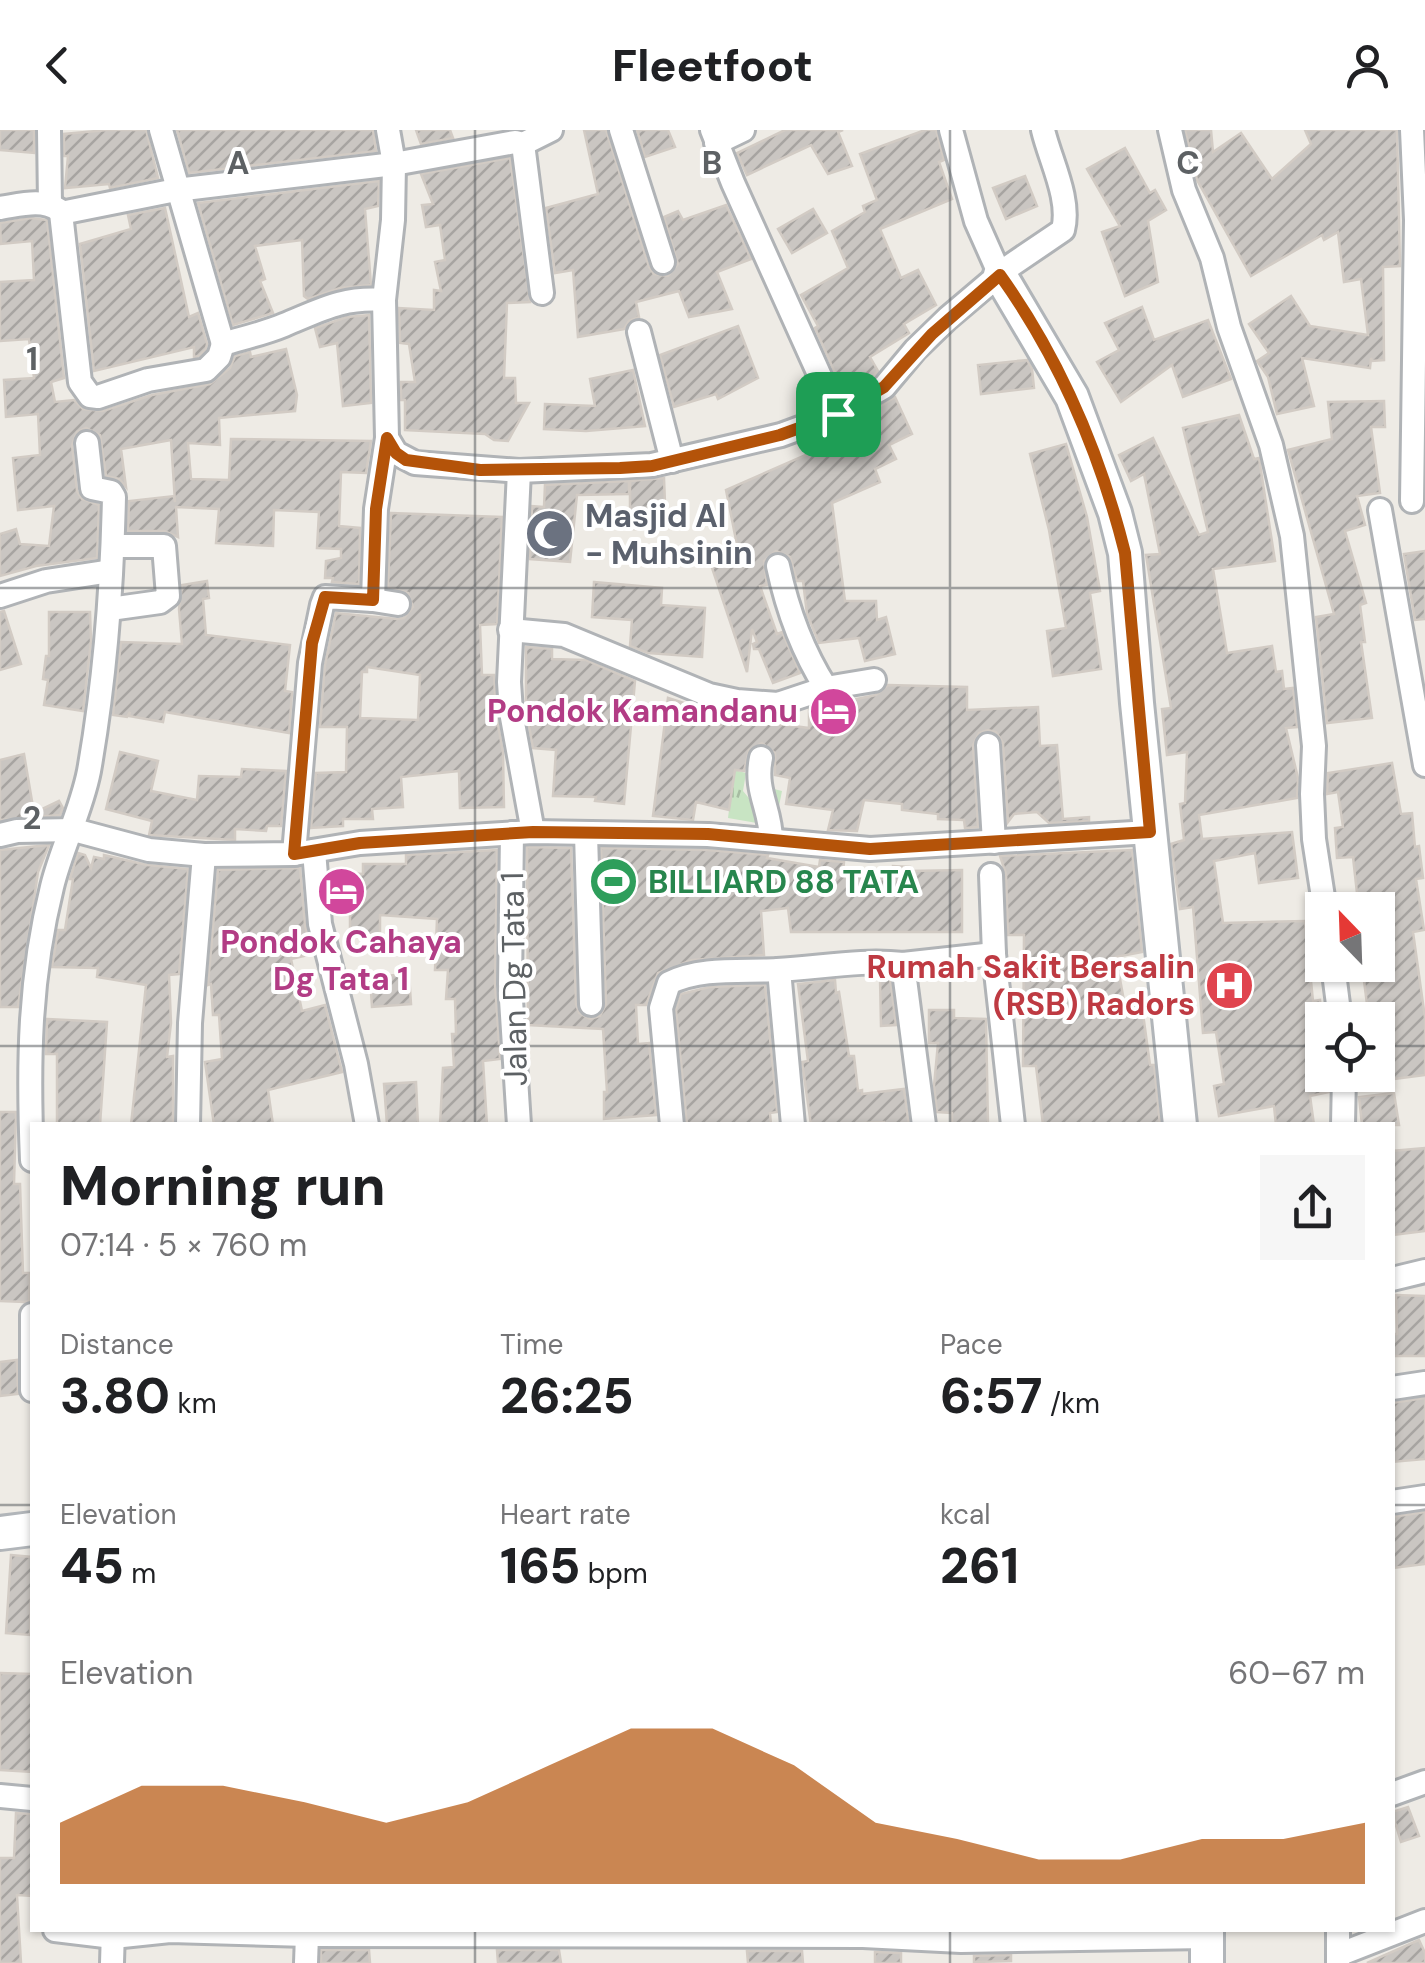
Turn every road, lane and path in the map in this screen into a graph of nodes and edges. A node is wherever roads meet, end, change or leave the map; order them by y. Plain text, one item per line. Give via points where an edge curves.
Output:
1 (49, 130) edge
2 (160, 130) edge
3 (388, 130) edge
4 (551, 130) edge
5 (622, 130) edge
6 (742, 130) edge
7 (951, 130) edge
8 (1042, 130) edge
9 (1170, 130) edge
10 (1412, 130) edge
11 (714, 137) edge
12 (516, 139) edge
13 (394, 164) junction
14 (176, 190) junction
15 (0, 208) edge
16 (56, 208) junction
17 (663, 262) dead end
18 (995, 268) junction
19 (542, 293) dead end
20 (384, 300) junction
21 (639, 332) dead end
22 (223, 344) junction
23 (1419, 366) edge
24 (837, 414) junction
25 (387, 438) junction
26 (87, 444) dead end
27 (672, 461) junction
28 (519, 471) junction
29 (1412, 501) dead end
30 (1380, 510) dead end
31 (113, 546) junction
32 (778, 566) dead end
33 (112, 571) junction
34 (0, 596) edge
35 (373, 600) junction
36 (398, 604) dead end
37 (110, 609) junction
38 (510, 630) junction
39 (874, 680) dead end
40 (826, 688) junction
41 (988, 745) dead end
42 (762, 758) dead end
43 (1425, 765) edge
44 (74, 830) junction
45 (1150, 832) junction
46 (522, 833) junction
47 (0, 834) edge
48 (586, 834) junction
49 (770, 840) junction
50 (994, 842) junction
51 (304, 852) junction
52 (204, 856) junction
53 (991, 874) dead end
54 (1322, 892) edge
55 (994, 954) junction
56 (903, 964) junction
57 (779, 970) junction
58 (591, 1004) dead end
59 (1344, 1092) edge
60 (30, 1122) edge
61 (188, 1122) edge
62 (366, 1122) edge
63 (519, 1122) edge
64 (672, 1122) edge
65 (793, 1122) edge
66 (924, 1122) edge
67 (1013, 1122) edge
68 (1180, 1122) edge
69 (1343, 1122) edge
70 (1425, 1271) edge
71 (1395, 1278) edge
72 (1425, 1383) edge
73 (1395, 1388) edge
74 (1425, 1497) edge
75 (1395, 1502) edge
76 (30, 1529) edge
77 (0, 1533) edge
78 (1425, 1782) edge
79 (1395, 1793) edge
80 (0, 1796) edge
81 (30, 1800) edge
82 (1425, 1920) edge
83 (1338, 1932) edge
84 (113, 1933) edge
85 (307, 1935) junction
86 (1207, 1943) edge
87 (1076, 1951) edge
88 (961, 1952) edge
89 (1338, 1959) edge
90 (112, 1963) edge
91 (306, 1963) edge

1 - 16 street
2 - 14 street
3 - 13 street
4 - 12 street
5 - 17 street
6 - 11 street
7 - 18 street
8 - 18 street via 1066,217 1063,230
9 - 54 street via 1271,445 1292,536
10 - 23 street
11 - 24 street
12 - 13 street
12 - 19 street
13 - 14 street
13 - 20 street
14 - 16 street
14 - 22 street
15 - 16 street
16 - 22 street via 84,391 98,397 206,370 220,358
18 - 24 street via 884,387
18 - 45 street via 1072,398 1115,513 1125,553
20 - 22 street via 336,303
20 - 25 street
21 - 27 street
23 - 29 street
24 - 27 street
25 - 28 street via 396,453 416,463
25 - 35 street
26 - 31 street via 92,488 113,493
27 - 28 street
28 - 38 street, Jalan Dg Tata 1
30 - 43 street
31 - 33 street
31 - 37 street via 164,546 168,596
32 - 40 street
33 - 34 street
33 - 37 street
35 - 36 street
35 - 51 street via 325,597 322,605 310,663
37 - 44 street via 95,737
38 - 40 street via 564,635 737,702 778,704
38 - 46 street, Jalan Dg Tata 1
39 - 40 street
41 - 50 street
42 - 49 street via 758,788
44 - 47 street
44 - 52 street
44 - 60 street via 52,889 32,1008
45 - 50 street
45 - 68 street
46 - 48 street
46 - 51 street
46 - 63 street, Jalan Dg Tata 1 via 510,984
48 - 49 street
48 - 58 street
49 - 50 street via 870,849
51 - 52 street
51 - 62 street
52 - 61 street
53 - 55 street
55 - 56 street
55 - 67 street
56 - 57 street
56 - 66 street
57 - 64 street via 669,983 662,1008
57 - 65 street
59 - 69 street
70 - 71 street
72 - 73 street
74 - 75 street
76 - 77 street
78 - 79 street
80 - 81 street
82 - 89 street
83 - 89 street
84 - 85 street
84 - 90 street
85 - 88 street via 844,1936
85 - 91 street
86 - 87 street
87 - 88 street

